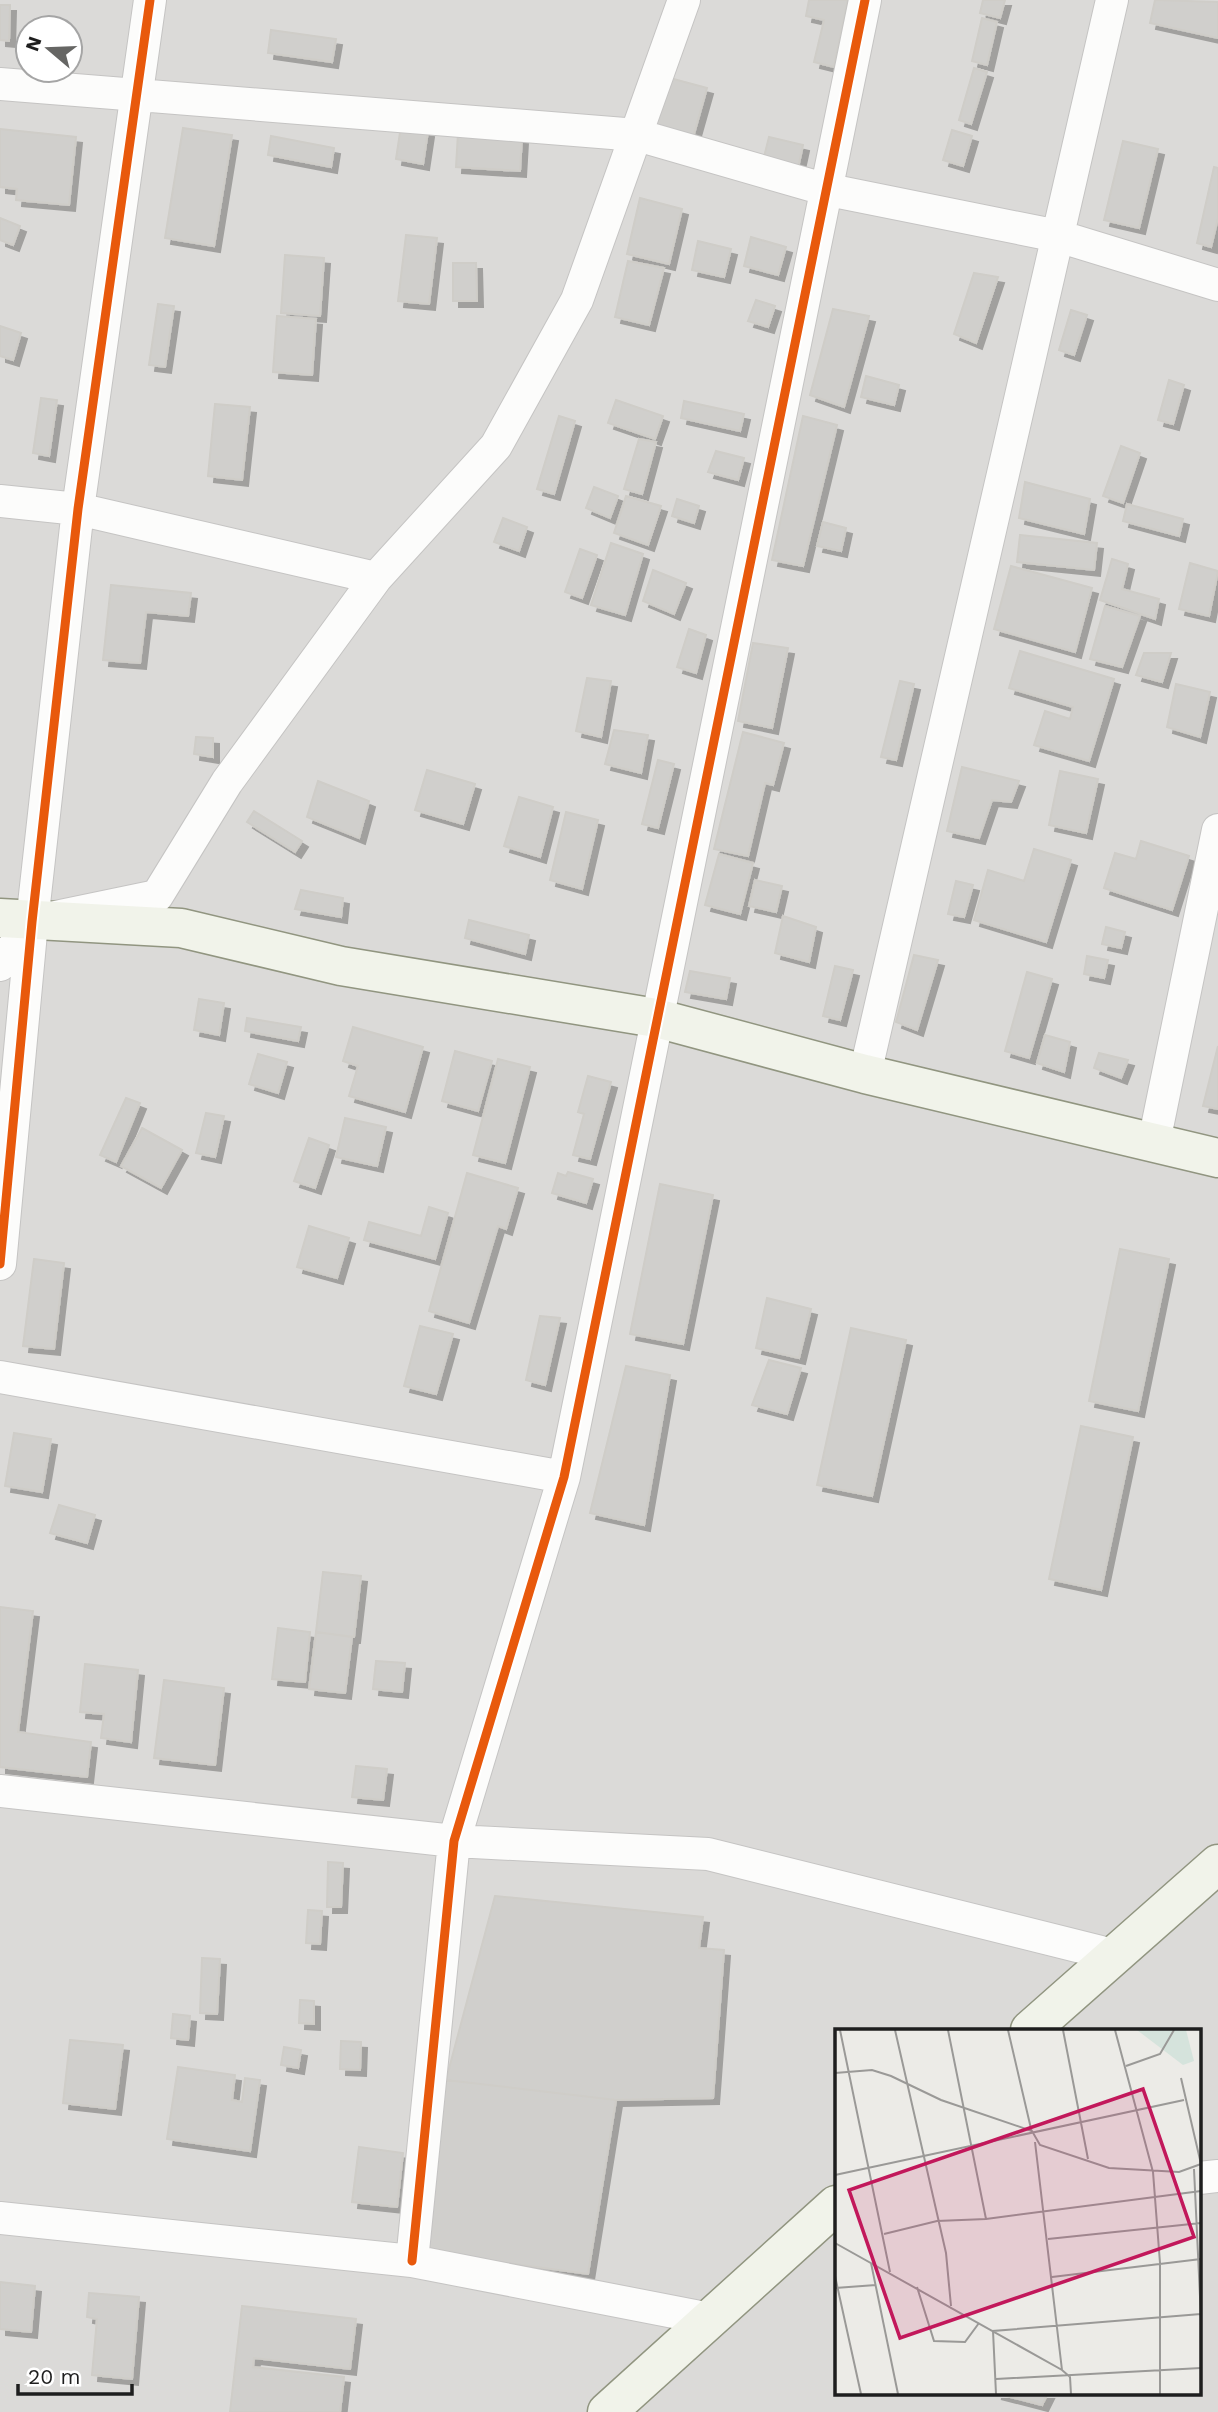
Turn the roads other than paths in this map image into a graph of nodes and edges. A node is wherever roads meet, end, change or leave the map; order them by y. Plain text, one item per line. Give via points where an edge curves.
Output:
1 (150, 0) edge
2 (684, 0) edge
3 (865, 0) edge
4 (1112, 0) edge
5 (0, 84) edge
6 (138, 95) junction
7 (637, 135) junction
8 (824, 189) junction
9 (1058, 236) junction
10 (1218, 285) edge
11 (0, 501) edge
12 (78, 509) junction
13 (376, 578) junction
14 (1218, 830) edge
15 (16, 920) edge
16 (0, 965) edge
17 (656, 1018) junction
18 (865, 1074) junction
19 (1154, 1142) junction
20 (1218, 1158) edge
21 (0, 1264) edge
22 (0, 1377) edge
23 (564, 1477) junction
24 (0, 1791) edge
25 (454, 1841) junction
26 (1218, 1864) edge
27 (1113, 1955) junction
28 (1032, 2029) edge
29 (1218, 2176) edge
30 (1200, 2178) edge
31 (835, 2206) edge
32 (0, 2218) edge
33 (412, 2261) junction
34 (710, 2319) junction
35 (607, 2412) edge

1 - 6 street
2 - 7 street
3 - 8 street
4 - 9 street
5 - 6 street
6 - 7 street
6 - 12 street
7 - 8 street
7 - 13 street via 577,300 496,446
8 - 9 street
8 - 17 street
9 - 10 street
9 - 18 street
11 - 12 street
12 - 13 street
12 - 15 street
13 - 15 street via 227,782 157,896
14 - 19 street
15 - 16 street
15 - 17 street via 181,928 341,966
15 - 21 street
17 - 18 street
17 - 23 street
18 - 19 street
19 - 20 street
22 - 23 street
23 - 25 street
24 - 25 street
25 - 27 street via 708,1854
25 - 33 street
26 - 27 street
27 - 28 street
29 - 30 street
31 - 34 street
32 - 33 street
33 - 34 street
34 - 35 street

